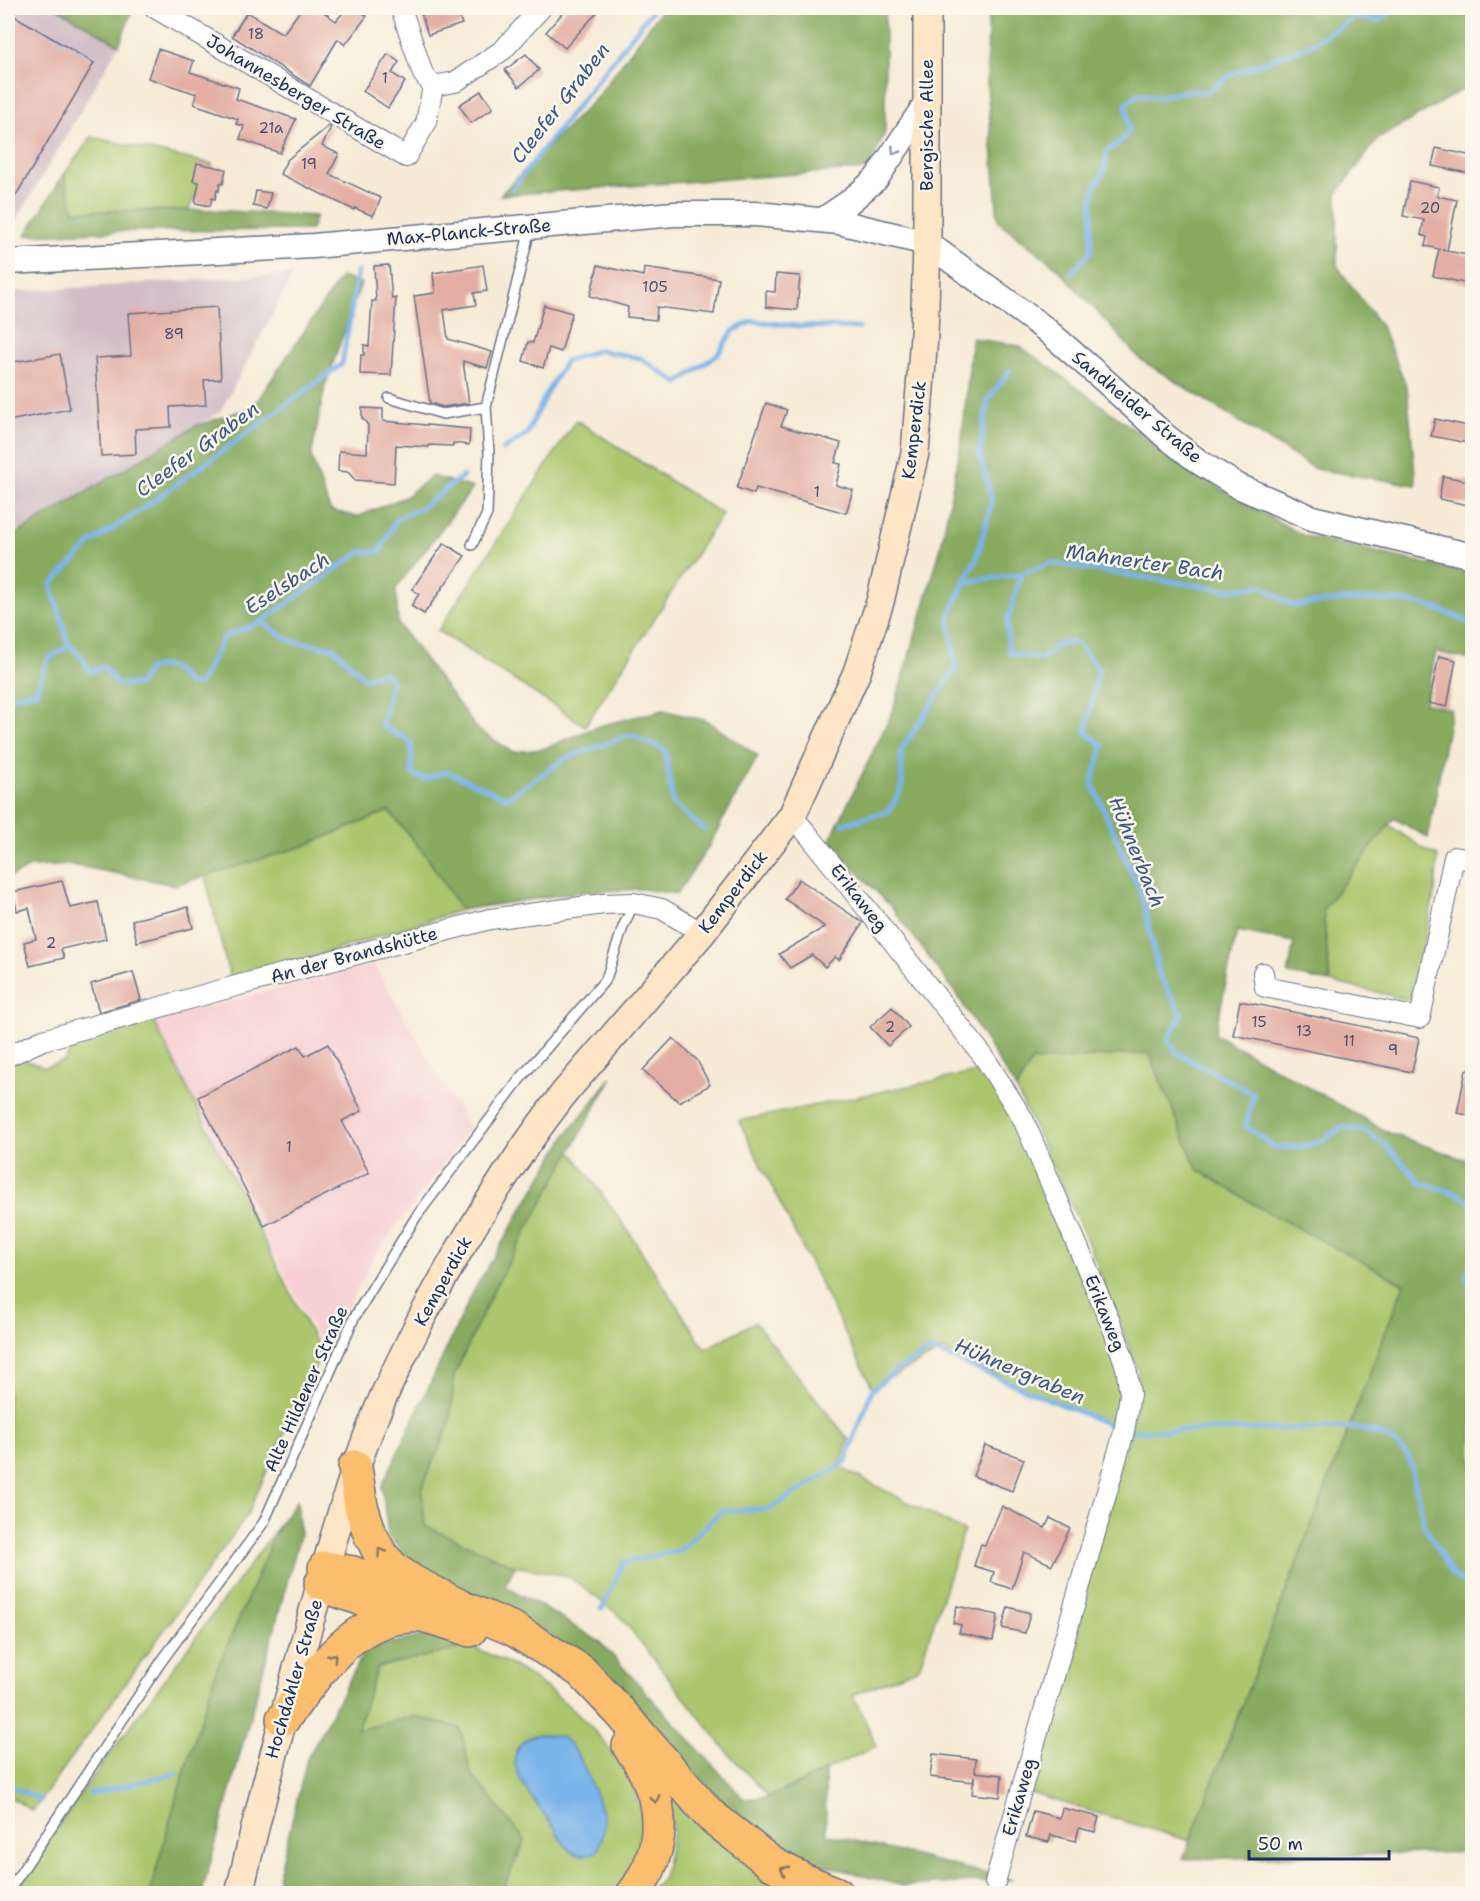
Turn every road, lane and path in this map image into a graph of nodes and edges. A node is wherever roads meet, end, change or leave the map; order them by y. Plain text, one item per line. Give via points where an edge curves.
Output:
1 (155, 8) edge
2 (401, 8) edge
3 (541, 8) edge
4 (927, 8) edge
5 (433, 86) junction
6 (927, 102) junction
7 (823, 220) junction
8 (529, 226) junction
9 (927, 243) junction
10 (8, 262) edge
11 (389, 398) dead end
12 (486, 407) junction
13 (472, 545) dead end
14 (1473, 556) edge
15 (792, 816) junction
16 (1473, 860) edge
17 (634, 903) junction
18 (702, 933) junction
19 (1263, 973) dead end
20 (8, 1056) edge
21 (355, 1467) junction
22 (323, 1576) junction
23 (463, 1608) junction
24 (430, 1616) junction
25 (283, 1719) junction
26 (995, 1882) dead end
27 (8, 1892) edge
28 (238, 1893) edge
29 (633, 1893) edge
30 (837, 1893) edge

1 - 5 street, Johannesberger Straße via 406,157 426,123
2 - 5 street via 423,74
3 - 5 street via 503,50 455,82
4 - 6 main road, Bergische Allee
6 -> 7 street via 876,179
6 - 9 main road, Bergische Allee
7 - 8 street, Max-Planck-Straße via 705,213
7 - 9 street, Max-Planck-Straße
8 - 10 street, Max-Planck-Straße via 313,246
8 - 12 lane
9 - 14 street, Sandheider Straße via 1044,328 1164,435 1238,486 1312,518
9 - 15 main road, Kemperdick via 915,453 880,602 857,672
11 - 12 lane via 443,414
12 - 13 lane via 487,514
15 - 18 main road, Kemperdick
15 - 26 street, Erikaweg via 984,1057 1023,1119 1126,1367 1130,1394 1124,1432
16 - 19 street via 1454,857 1420,1018 1265,987
17 - 18 street, An der Brandshütte via 662,909
17 - 20 street, An der Brandshütte via 490,919 43,1040
17 - 27 lane, Alte Hildener Straße via 606,979 520,1079 416,1217 354,1318 264,1522 161,1662
18 - 21 main road, Kemperdick via 565,1092 482,1212 395,1370
21 - 22 main road, Hochdahler Straße
23 -> 21 highway via 413,1582 381,1555 361,1506
22 - 23 highway via 353,1573
22 - 24 highway via 348,1596
22 - 25 main road, Hochdahler Straße
30 -> 23 highway via 771,1863 710,1815 580,1671 513,1629
25 -> 24 highway via 352,1637 373,1623 395,1616
24 -> 29 highway via 489,1638 549,1670 612,1725 635,1754 656,1801 659,1834 651,1862
25 - 28 main road, Hochdahler Straße

